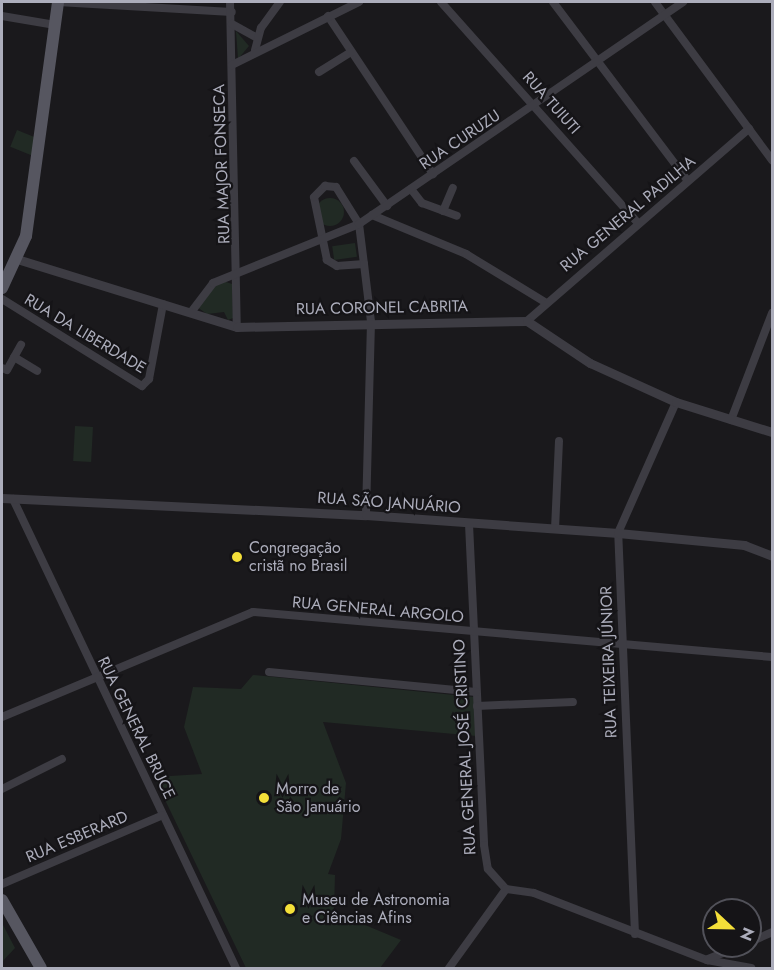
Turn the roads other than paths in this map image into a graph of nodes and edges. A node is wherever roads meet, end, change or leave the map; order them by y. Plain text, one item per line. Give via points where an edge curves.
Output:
1 (58, 2) edge
2 (230, 2) edge
3 (280, 2) edge
4 (358, 2) edge
5 (441, 2) edge
6 (554, 2) edge
7 (655, 2) edge
8 (683, 2) edge
9 (232, 12) junction
10 (664, 14) junction
11 (2, 16) edge
12 (328, 16) junction
13 (232, 24) junction
14 (55, 25) junction
15 (256, 38) junction
16 (255, 50) junction
17 (351, 52) junction
18 (600, 59) junction
19 (232, 65) junction
20 (319, 72) dead end
21 (536, 105) junction
22 (749, 129) junction
23 (354, 160) dead end
24 (772, 160) edge
25 (433, 174) junction
26 (688, 181) junction
27 (453, 188) dead end
28 (411, 189) junction
29 (387, 206) junction
30 (443, 211) junction
31 (372, 215) junction
32 (457, 216) dead end
33 (359, 224) junction
34 (639, 224) junction
35 (320, 240) junction
36 (17, 259) junction
37 (364, 264) junction
38 (238, 275) junction
39 (2, 288) edge
40 (2, 299) edge
41 (545, 302) junction
42 (164, 304) junction
43 (192, 311) junction
44 (772, 313) edge
45 (526, 321) junction
46 (371, 322) junction
47 (237, 327) junction
48 (21, 345) dead end
49 (14, 357) junction
50 (2, 368) edge
51 (37, 371) dead end
52 (676, 402) junction
53 (731, 420) junction
54 (772, 432) edge
55 (559, 441) dead end
56 (2, 498) edge
57 (13, 499) junction
58 (366, 515) junction
59 (469, 524) junction
60 (555, 529) junction
61 (618, 533) junction
62 (772, 556) edge
63 (473, 633) junction
64 (620, 640) junction
65 (772, 657) edge
66 (269, 672) dead end
67 (96, 676) junction
68 (476, 692) junction
69 (573, 702) dead end
70 (477, 706) junction
71 (2, 717) edge
72 (62, 759) dead end
73 (2, 789) edge
74 (163, 815) junction
75 (2, 884) edge
76 (506, 889) junction
77 (2, 900) edge
78 (635, 934) junction
79 (712, 958) edge
80 (707, 960) junction
81 (453, 966) edge
82 (40, 969) edge
83 (236, 969) edge
84 (751, 969) edge

1 - 9 street
1 - 14 main road
2 - 9 street, RUA MAJOR FONSECA
3 - 15 street
4 - 12 street
5 - 21 street, RUA TUIUTI
6 - 18 street
7 - 10 street
8 - 10 street, RUA CURUZU
9 - 13 street, RUA MAJOR FONSECA
10 - 18 street, RUA CURUZU
10 - 22 street
11 - 14 street
12 - 16 street
12 - 17 street
13 - 15 street
13 - 19 street, RUA MAJOR FONSECA
14 - 36 main road via 34,190
15 - 16 street
16 - 19 street
17 - 20 street
17 - 25 street
18 - 21 street, RUA CURUZU
18 - 26 street
19 - 38 street, RUA MAJOR FONSECA
21 - 25 street, RUA CURUZU
21 - 34 street, RUA TUIUTI
22 - 24 street
22 - 26 street, RUA GENERAL PADILHA
23 - 29 street
25 - 28 street, RUA CURUZU
26 - 34 street, RUA GENERAL PADILHA
27 - 30 street
28 - 29 street, RUA CURUZU
28 - 30 street via 417,200
29 - 31 street, RUA CURUZU
30 - 32 street
31 - 33 street, RUA CURUZU
31 - 41 street via 466,254
33 - 35 street, RUA CURUZU
33 - 35 street via 336,187 325,186 314,197
33 - 37 street
34 - 41 street, RUA GENERAL PADILHA
35 - 37 street via 333,265
35 - 38 street, RUA CURUZU
36 - 39 main road
36 - 42 street
37 - 46 street
38 - 43 street, RUA CURUZU via 206,287
38 - 47 street, RUA MAJOR FONSECA
40 - 42 street, RUA DA LIBERDADE via 142,386 149,379
41 - 45 street, RUA GENERAL PADILHA
42 - 43 street
43 - 47 street
44 - 53 street
45 - 46 street, RUA CORONEL CABRITA
45 - 52 street via 590,363
46 - 47 street, RUA CORONEL CABRITA
46 - 58 street
48 - 49 street
49 - 50 street via 7,370
49 - 51 street
52 - 53 street
52 - 61 street, RUA TEIXEIRA JÚNIOR
53 - 54 street
55 - 60 street
56 - 57 street, RUA SÃO JANUÁRIO
57 - 58 street, RUA SÃO JANUÁRIO
57 - 67 street, RUA GENERAL BRUCE
58 - 59 street, RUA SÃO JANUÁRIO
59 - 60 street, RUA SÃO JANUÁRIO
59 - 63 street, RUA GENERAL JOSÉ CRISTINO
60 - 61 street, RUA SÃO JANUÁRIO
61 - 62 street, RUA SÃO JANUÁRIO via 744,545
61 - 64 street, RUA TEIXEIRA JÚNIOR
63 - 64 street, RUA GENERAL ARGOLO
63 - 67 street, RUA GENERAL ARGOLO via 253,612
63 - 68 street, RUA GENERAL JOSÉ CRISTINO
64 - 65 street, RUA GENERAL ARGOLO
64 - 78 street, RUA TEIXEIRA JÚNIOR
66 - 68 street
67 - 71 street, RUA GENERAL ARGOLO
67 - 74 street, RUA GENERAL BRUCE
68 - 70 street, RUA GENERAL JOSÉ CRISTINO
69 - 70 street
70 - 76 street, RUA GENERAL JOSÉ CRISTINO via 486,864
72 - 73 street
74 - 75 street, RUA ESBERARD
74 - 83 street, RUA GENERAL BRUCE
76 - 78 street via 534,893
76 - 81 street
77 - 82 main road
78 - 80 street
79 - 80 street
80 - 84 street

